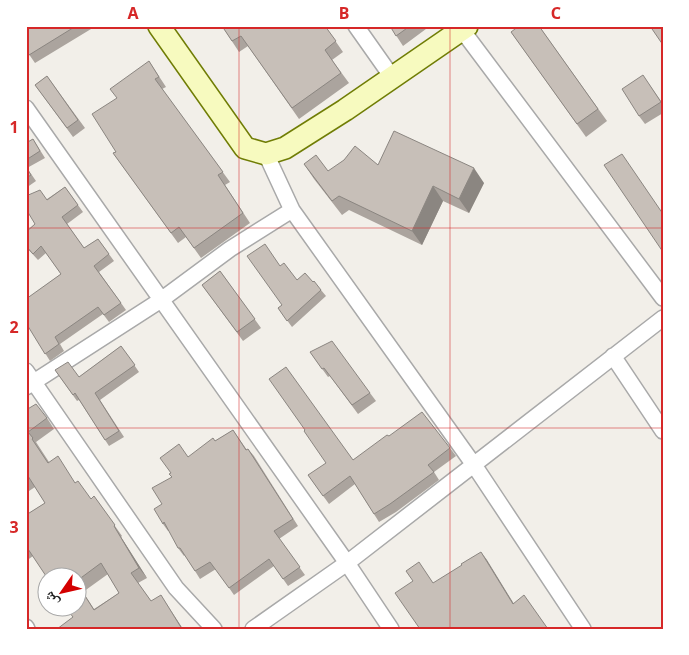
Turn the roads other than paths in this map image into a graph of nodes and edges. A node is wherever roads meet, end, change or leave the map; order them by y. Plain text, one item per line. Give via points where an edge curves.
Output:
1 (158, 26) edge
2 (356, 26) edge
3 (464, 28) edge
4 (392, 77) junction
5 (26, 108) edge
6 (266, 154) junction
7 (292, 210) junction
8 (663, 298) edge
9 (161, 300) junction
10 (663, 318) edge
11 (613, 356) junction
12 (29, 380) edge
13 (663, 431) edge
14 (474, 465) junction
15 (347, 563) junction
16 (214, 629) edge
17 (253, 629) edge
18 (391, 629) edge
19 (583, 629) edge

1 - 6 street via 245,148
2 - 4 street
3 - 4 street
3 - 8 street
4 - 6 street via 286,148
5 - 9 street
6 - 7 street
7 - 9 street via 230,249
7 - 14 street
9 - 12 street
9 - 15 street
10 - 11 street
11 - 13 street
11 - 14 street
12 - 16 street via 176,588
14 - 15 street
14 - 19 street
15 - 17 street
15 - 18 street

